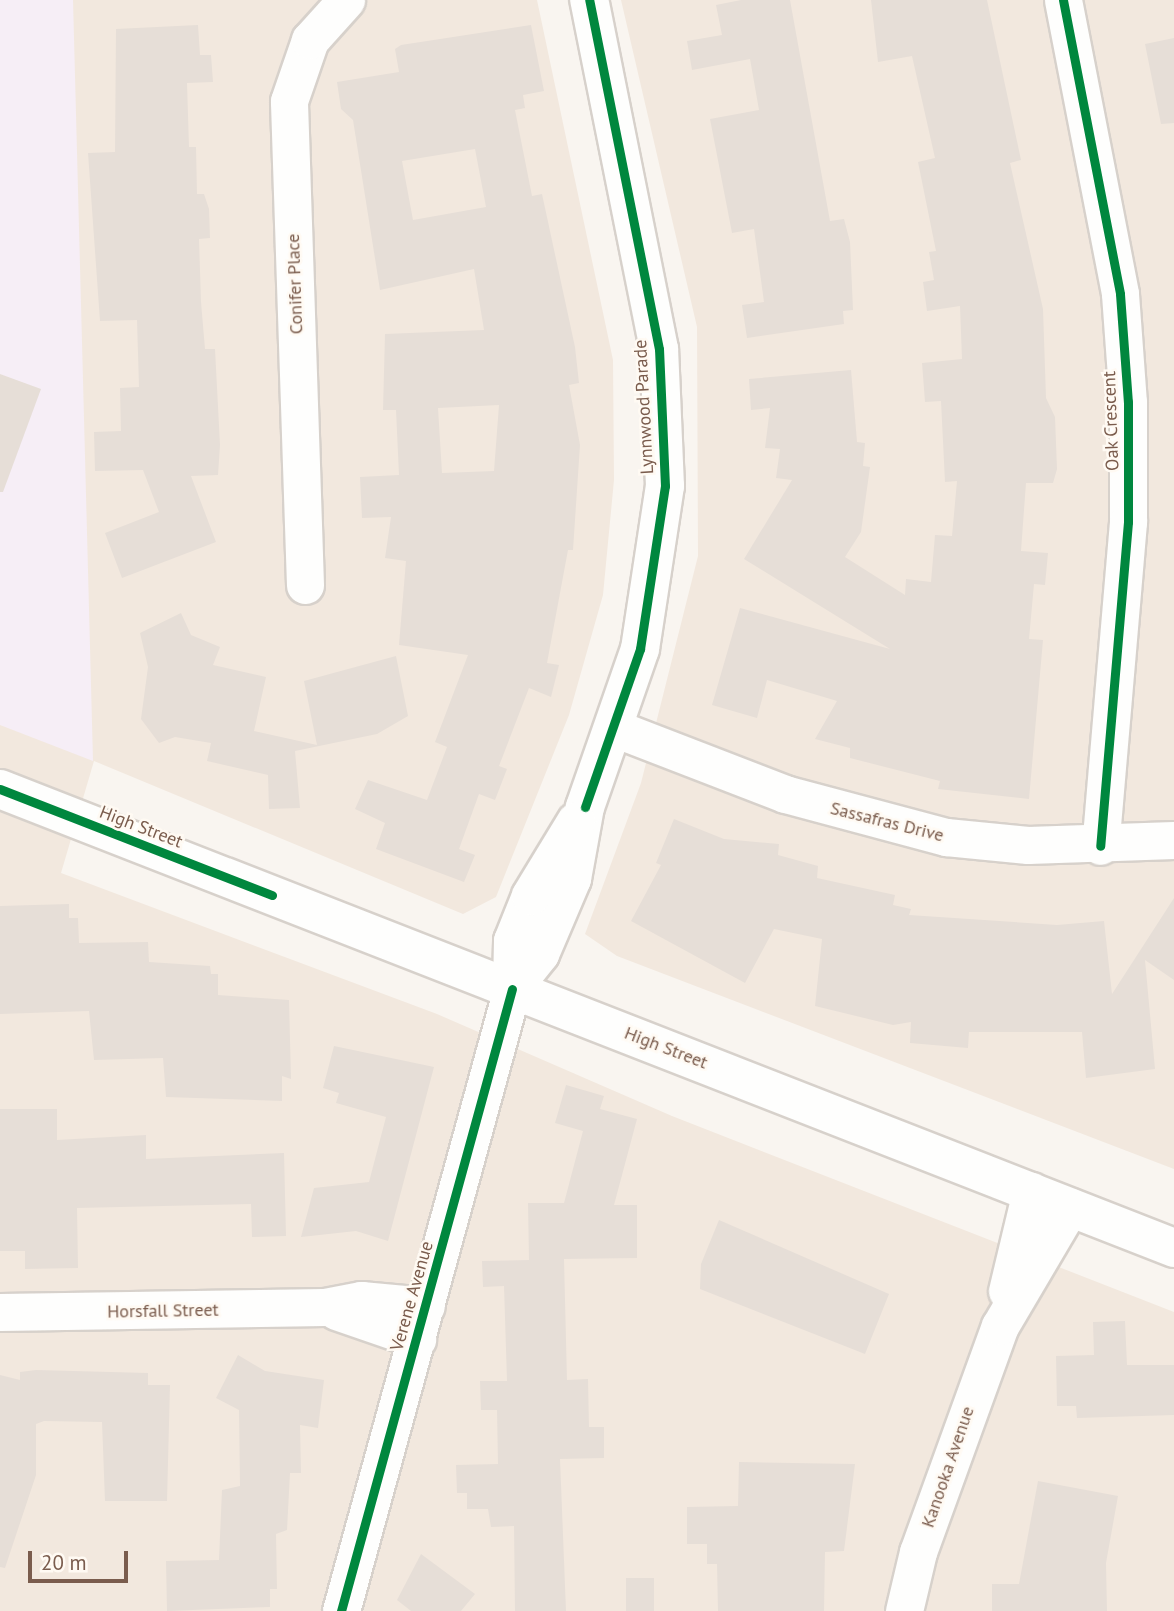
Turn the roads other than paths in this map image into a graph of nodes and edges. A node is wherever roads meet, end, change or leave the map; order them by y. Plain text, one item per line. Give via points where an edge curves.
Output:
1 (346, 0) edge
2 (589, 0) edge
3 (1063, 0) edge
4 (305, 585) dead end
5 (614, 728) junction
6 (0, 789) edge
7 (1174, 840) edge
8 (1100, 846) junction
9 (512, 989) junction
10 (1031, 1191) junction
11 (1070, 1207) junction
12 (1174, 1248) edge
13 (0, 1312) edge
14 (421, 1323) junction
15 (1000, 1326) junction
16 (341, 1611) edge
17 (904, 1611) edge

1 - 4 street, Conifer Place via 310,40 289,101
2 - 5 main road, Lynnwood Parade via 645,267 665,418 657,566
3 - 8 street, Oak Crescent via 1118,281 1128,402 1128,522
5 - 8 street, Sassafras Drive via 869,821 946,837
5 - 9 main road, Lynnwood Parade via 585,807 572,879 540,954
6 - 9 main road, High Street
7 - 8 street, Sassafras Drive
9 - 10 main road, High Street
9 - 14 street, Verene Avenue
10 - 11 main road, High Street
10 - 15 street, Kanooka Avenue
11 - 12 main road, High Street
11 - 15 street, Kanooka Avenue
13 - 14 street, Horsfall Street via 325,1307 361,1300
14 - 16 street, Verene Avenue
15 - 17 street, Kanooka Avenue via 918,1552

